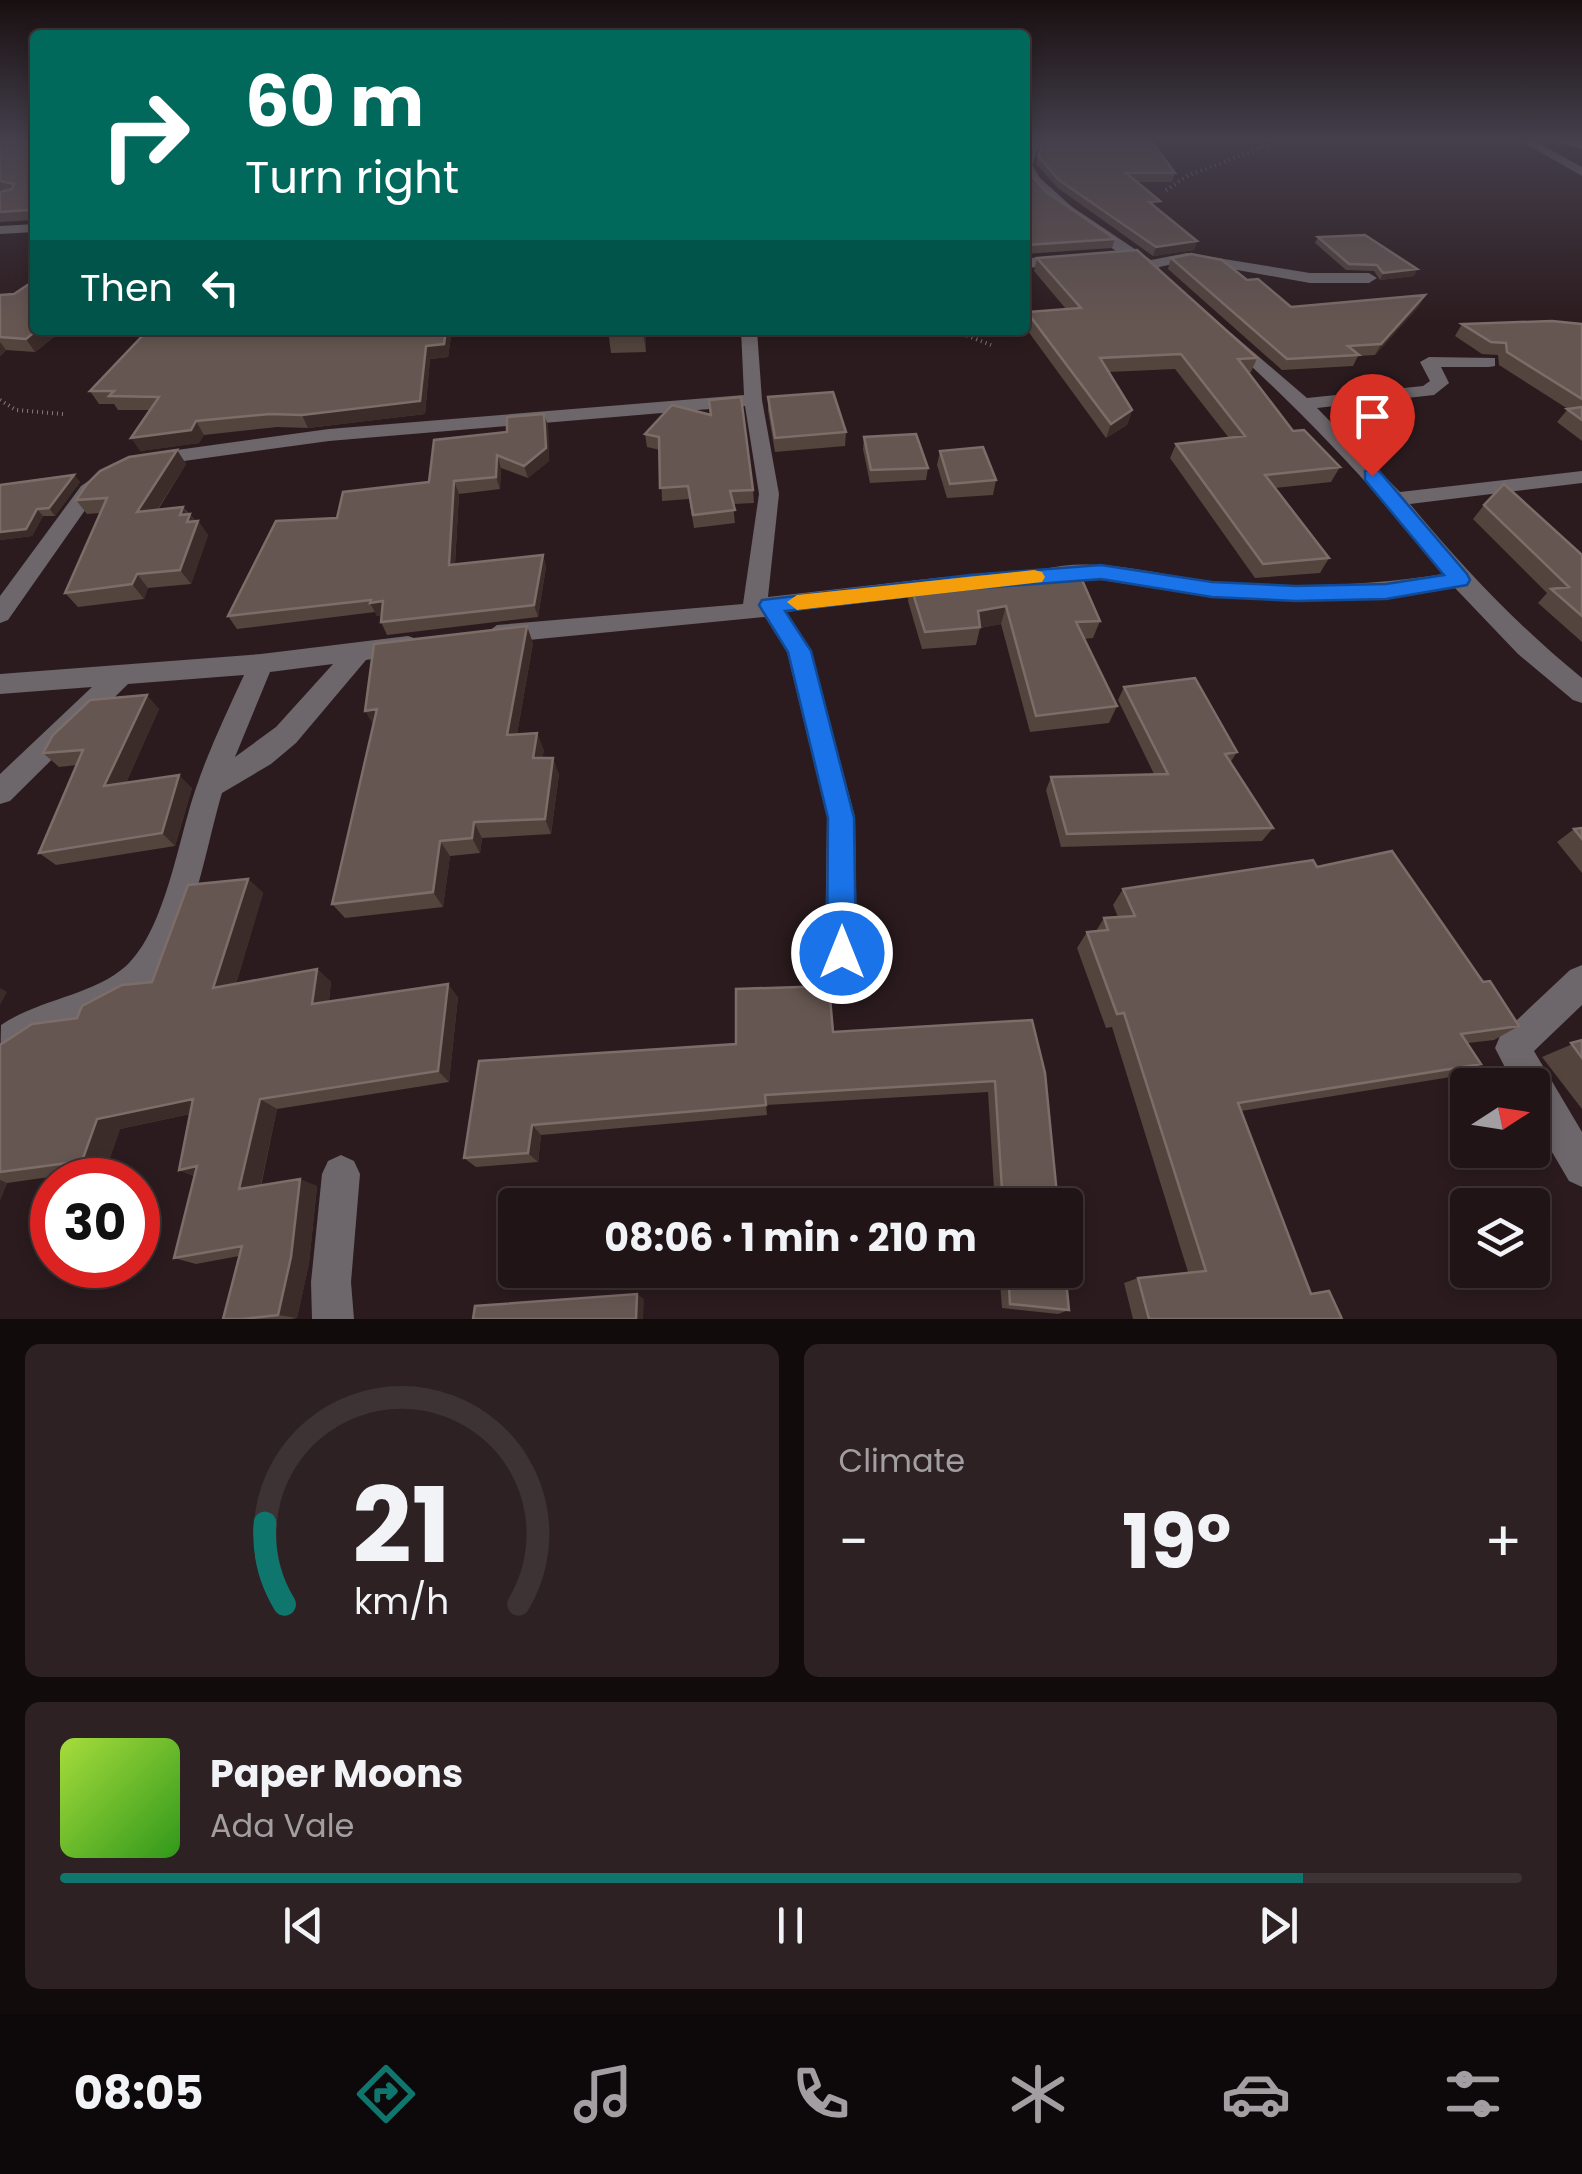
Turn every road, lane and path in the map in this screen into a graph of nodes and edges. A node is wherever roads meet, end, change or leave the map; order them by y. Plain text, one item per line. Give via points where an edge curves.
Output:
1 (1060, 202) edge
2 (30, 228) edge
3 (0, 230) edge
4 (1134, 259) junction
5 (1083, 260) edge
6 (1030, 263) edge
7 (1370, 278) edge
8 (1177, 291) edge
9 (1218, 327) edge
10 (749, 335) edge
11 (966, 335) edge
12 (991, 345) dead end
13 (1489, 362) edge
14 (0, 400) edge
15 (753, 400) junction
16 (1302, 404) junction
17 (64, 414) dead end
18 (1582, 476) edge
19 (1395, 499) junction
20 (1026, 578) edge
21 (1460, 580) junction
22 (970, 582) edge
23 (762, 608) junction
24 (0, 614) edge
25 (468, 638) edge
26 (432, 642) edge
27 (358, 652) junction
28 (261, 664) junction
29 (120, 676) junction
30 (0, 684) edge
31 (1582, 693) edge
32 (211, 786) junction
33 (0, 792) edge
34 (842, 953) dead end
35 (1582, 982) edge
36 (0, 1052) edge
37 (1582, 1168) edge
38 (341, 1174) dead end
39 (333, 1319) edge

1 - 4 street
2 - 3 street
4 - 7 street via 1187,257 1316,279
4 - 8 street
5 - 6 street
9 - 16 street
10 - 15 street
11 - 12 path
13 - 16 street via 1430,362 1440,383 1428,391
14 - 17 path via 16,410
15 - 23 street via 769,494
15 - 24 street via 329,434 125,465 88,490
16 - 19 street
18 - 19 street
19 - 21 street
20 - 21 street via 1101,572 1212,589 1296,593 1386,591
21 - 31 street
22 - 23 street
23 - 25 street
23 - 34 street via 799,651 841,818
26 - 27 street
27 - 28 street
27 - 32 street via 286,735
28 - 29 street
28 - 32 street
29 - 30 street
29 - 33 street
32 - 36 street via 162,937 140,975 112,994 37,1021
35 - 37 street via 1512,1048
38 - 39 street

